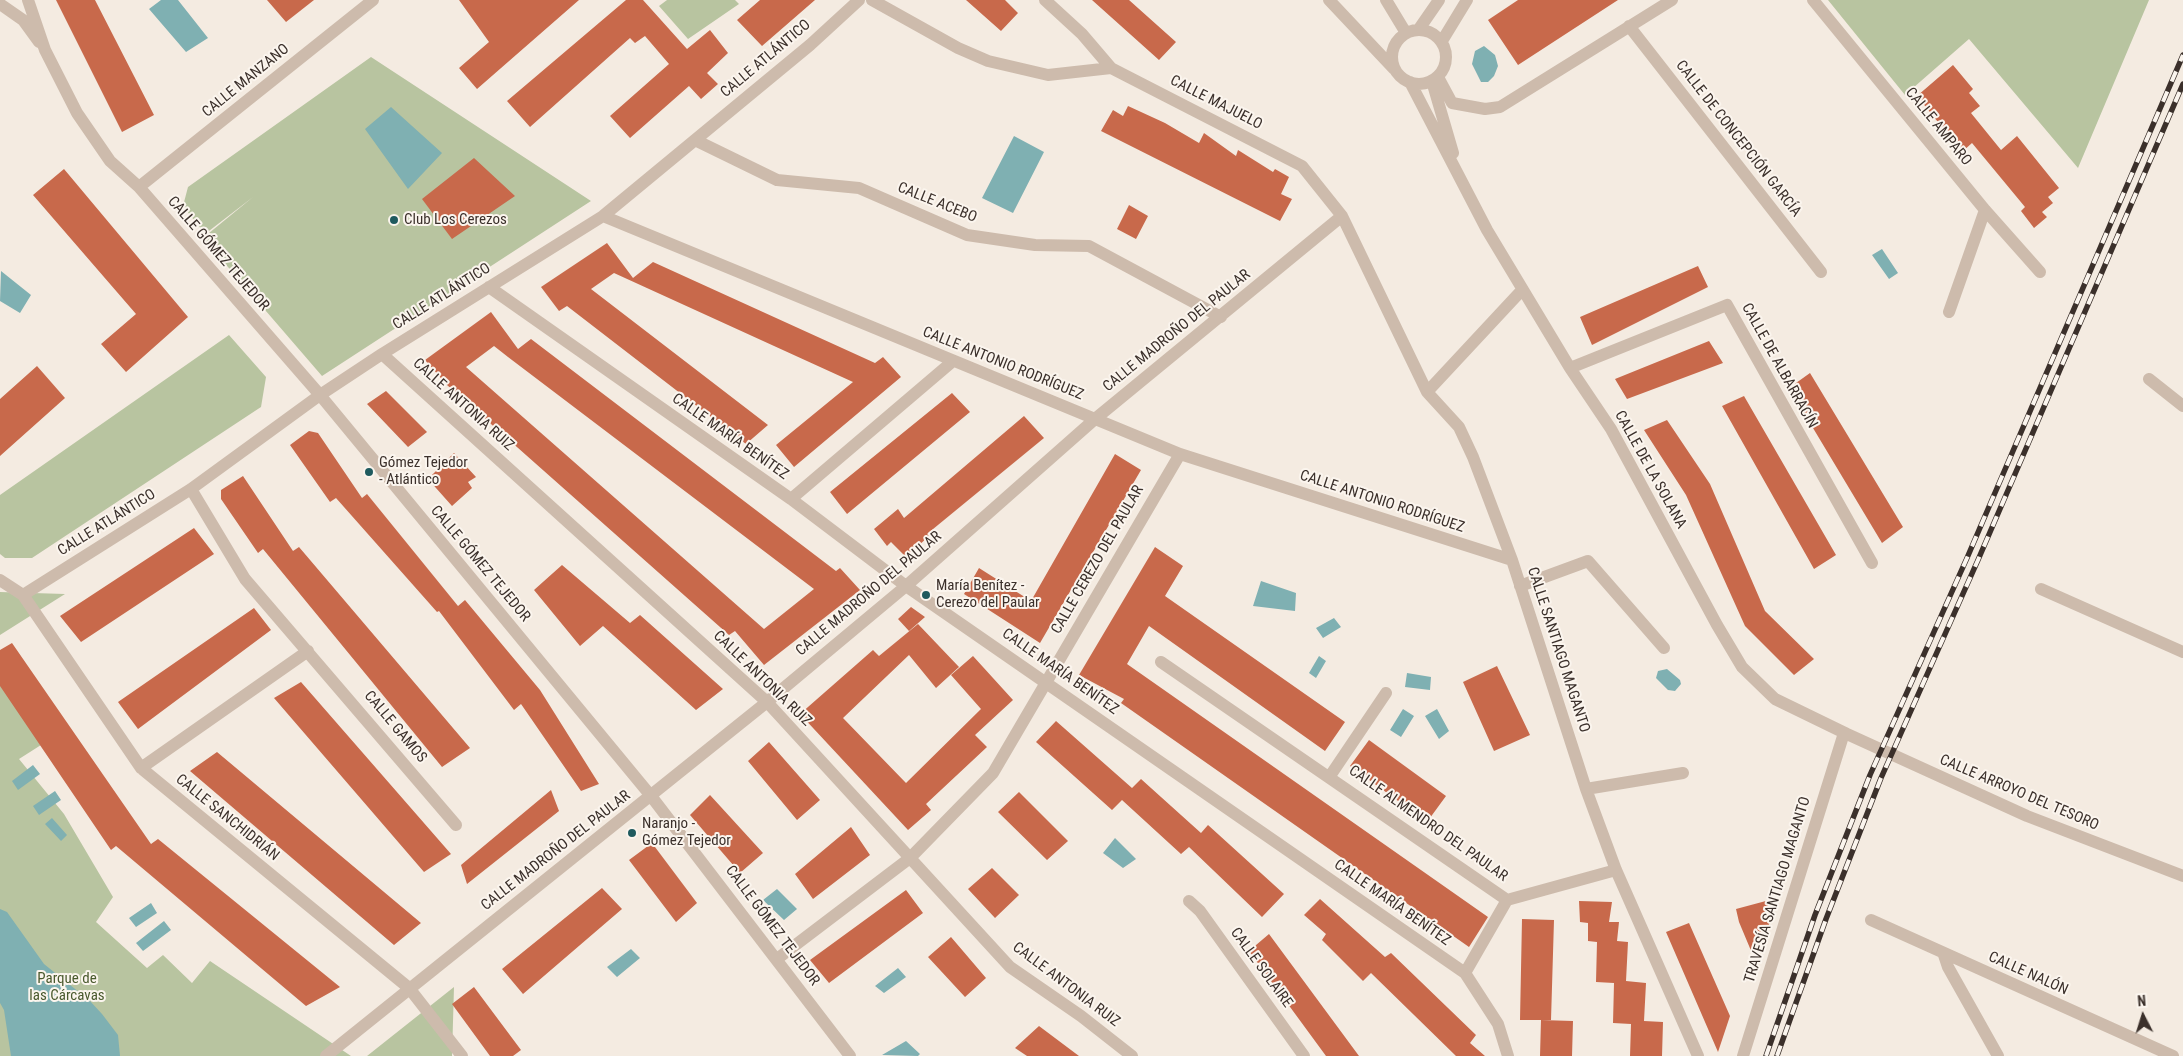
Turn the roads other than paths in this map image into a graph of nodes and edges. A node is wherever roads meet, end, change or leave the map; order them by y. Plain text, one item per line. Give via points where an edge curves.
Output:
1 (28, 0) edge
2 (373, 0) edge
3 (859, 0) edge
4 (872, 0) edge
5 (1045, 0) edge
6 (1329, 0) edge
7 (1386, 0) edge
8 (1439, 0) edge
9 (1467, 0) edge
10 (1672, 0) edge
11 (1813, 0) edge
12 (0, 4) edge
13 (1629, 26) junction
14 (1413, 31) junction
15 (1442, 41) junction
16 (45, 50) junction
17 (1111, 68) junction
18 (1397, 73) junction
19 (1435, 79) junction
20 (1410, 82) junction
21 (695, 140) junction
22 (1462, 184) junction
23 (139, 187) junction
24 (1985, 210) junction
25 (603, 216) junction
26 (1342, 216) junction
27 (1821, 272) dead end
28 (2040, 272) dead end
29 (489, 287) junction
30 (1522, 290) junction
31 (1949, 312) dead end
32 (1221, 317) junction
33 (382, 354) junction
34 (953, 362) junction
35 (1570, 368) junction
36 (2149, 379) dead end
37 (1427, 392) junction
38 (320, 394) junction
39 (2183, 406) edge
40 (1095, 420) junction
41 (1180, 454) junction
42 (191, 489) junction
43 (791, 499) junction
44 (1512, 560) junction
45 (1872, 564) dead end
46 (0, 580) edge
47 (906, 586) junction
48 (1520, 586) junction
49 (2041, 589) dead end
50 (24, 595) junction
51 (1664, 648) dead end
52 (308, 651) junction
53 (2183, 652) edge
54 (1161, 662) dead end
55 (1046, 682) junction
56 (1386, 693) dead end
57 (767, 702) junction
58 (1844, 733) junction
59 (141, 768) junction
60 (1683, 773) dead end
61 (1330, 776) junction
62 (1586, 789) junction
63 (651, 796) junction
64 (456, 825) dead end
65 (910, 858) junction
66 (1616, 870) junction
67 (2183, 876) edge
68 (1507, 900) junction
69 (1189, 901) dead end
70 (1871, 920) dead end
71 (1944, 955) junction
72 (777, 959) junction
73 (1464, 973) junction
74 (409, 988) junction
75 (326, 1056) edge
76 (462, 1056) edge
77 (850, 1056) edge
78 (1132, 1056) edge
79 (1304, 1056) edge
80 (1508, 1056) edge
81 (1698, 1056) edge
82 (1744, 1056) edge
83 (1998, 1056) edge
84 (2173, 1056) edge

1 - 16 street, CALLE GÓMEZ TEJEDOR
2 - 23 street, CALLE MANZANO
3 - 21 street, CALLE ATLÁNTICO
4 - 17 street via 988,61 1048,74
5 - 17 street via 1082,34
6 - 18 street
7 - 14 street
8 - 14 street
9 - 15 street
10 - 13 street
11 - 24 street, CALLE AMPARO
12 - 16 street, CALLE GÓMEZ TEJEDOR via 23,20
13 - 19 street via 1500,107 1485,109 1452,103
13 - 27 street, CALLE DE CONCEPCIÓN GARCÍA
14 - 15 street via 1432,33
14 - 18 street via 1396,42 1392,58
15 - 19 street via 1445,66
16 - 23 street, CALLE GÓMEZ TEJEDOR via 77,113 110,161
17 - 26 street, CALLE MAJUELO via 1302,166
18 - 20 street
19 - 20 street via 1422,84
19 - 22 street, CALLE DE LA SOLANA
20 - 22 street, CALLE DE LA SOLANA
21 - 25 street, CALLE ATLÁNTICO
21 - 32 street, CALLE ACEBO via 778,180 859,188 966,235 1035,244 1089,246
22 - 30 street, CALLE DE LA SOLANA
23 - 38 street, CALLE GÓMEZ TEJEDOR
24 - 28 street, CALLE AMPARO
24 - 31 street
25 - 29 street, CALLE ATLÁNTICO
25 - 34 street, CALLE ANTONIO RODRÍGUEZ
26 - 32 street, CALLE MADROÑO DEL PAULAR
26 - 37 street, CALLE MAJUELO
29 - 33 street, CALLE ATLÁNTICO
29 - 43 street, CALLE MARÍA BENÍTEZ
30 - 35 street, CALLE DE LA SOLANA
30 - 37 street
32 - 40 street, CALLE MADROÑO DEL PAULAR
33 - 38 street, CALLE ATLÁNTICO
33 - 57 street, CALLE ANTONIA RUIZ
34 - 40 street, CALLE ANTONIO RODRÍGUEZ
34 - 43 street
35 - 45 street, CALLE DE ALBARRACÍN via 1727,305
35 - 58 street, CALLE DE LA SOLANA via 1610,429 1742,667 1775,699
36 - 39 street
37 - 44 street, CALLE SANTIAGO MAGANTO via 1459,427
38 - 42 street, CALLE ATLÁNTICO
38 - 63 street, CALLE GÓMEZ TEJEDOR
40 - 41 street, CALLE ANTONIO RODRÍGUEZ
40 - 47 street, CALLE MADROÑO DEL PAULAR
41 - 44 street, CALLE ANTONIO RODRÍGUEZ
41 - 55 street, CALLE CEREZO DEL PAULAR
42 - 50 street, CALLE ATLÁNTICO
42 - 52 street, CALLE GAMOS via 245,579
43 - 47 street, CALLE MARÍA BENÍTEZ
44 - 48 street, CALLE SANTIAGO MAGANTO
46 - 50 street, CALLE SANCHIDRIÁN
47 - 55 street, CALLE MARÍA BENÍTEZ
47 - 57 street, CALLE MADROÑO DEL PAULAR
48 - 51 street via 1588,561
48 - 62 street, CALLE SANTIAGO MAGANTO
49 - 53 street
50 - 59 street, CALLE SANCHIDRIÁN
52 - 59 street
52 - 64 street, CALLE GAMOS
54 - 61 street, CALLE ALMENDRO DEL PAULAR
55 - 65 street, CALLE CEREZO DEL PAULAR via 993,773
55 - 73 street, CALLE MARÍA BENÍTEZ
56 - 61 street, CALLE ALMENDRO DEL PAULAR
57 - 63 street, CALLE MADROÑO DEL PAULAR
57 - 65 street, CALLE ANTONIA RUIZ
58 - 67 street, CALLE ARROYO DEL TESORO via 2027,816
58 - 82 street, TRAVESÍA SANTIAGO MAGANTO
59 - 74 street, CALLE SANCHIDRIÁN
60 - 62 street
61 - 68 street, CALLE ALMENDRO DEL PAULAR
62 - 66 street, CALLE SANTIAGO MAGANTO
63 - 72 street, CALLE GÓMEZ TEJEDOR
63 - 74 street, CALLE MADROÑO DEL PAULAR
65 - 72 street, CALLE CEREZO DEL PAULAR
65 - 78 street, CALLE ANTONIA RUIZ via 1010,966
66 - 68 street
66 - 81 street, CALLE SANTIAGO MAGANTO
68 - 73 street
69 - 79 street, CALLE SOLAIRE via 1200,911
70 - 71 street, CALLE NALÓN
71 - 83 street
71 - 84 street, CALLE NALÓN
72 - 77 street, CALLE GÓMEZ TEJEDOR
73 - 80 street, CALLE MARÍA BENÍTEZ via 1498,1024
74 - 75 street, CALLE MADROÑO DEL PAULAR
74 - 76 street, CALLE SANCHIDRIÁN

